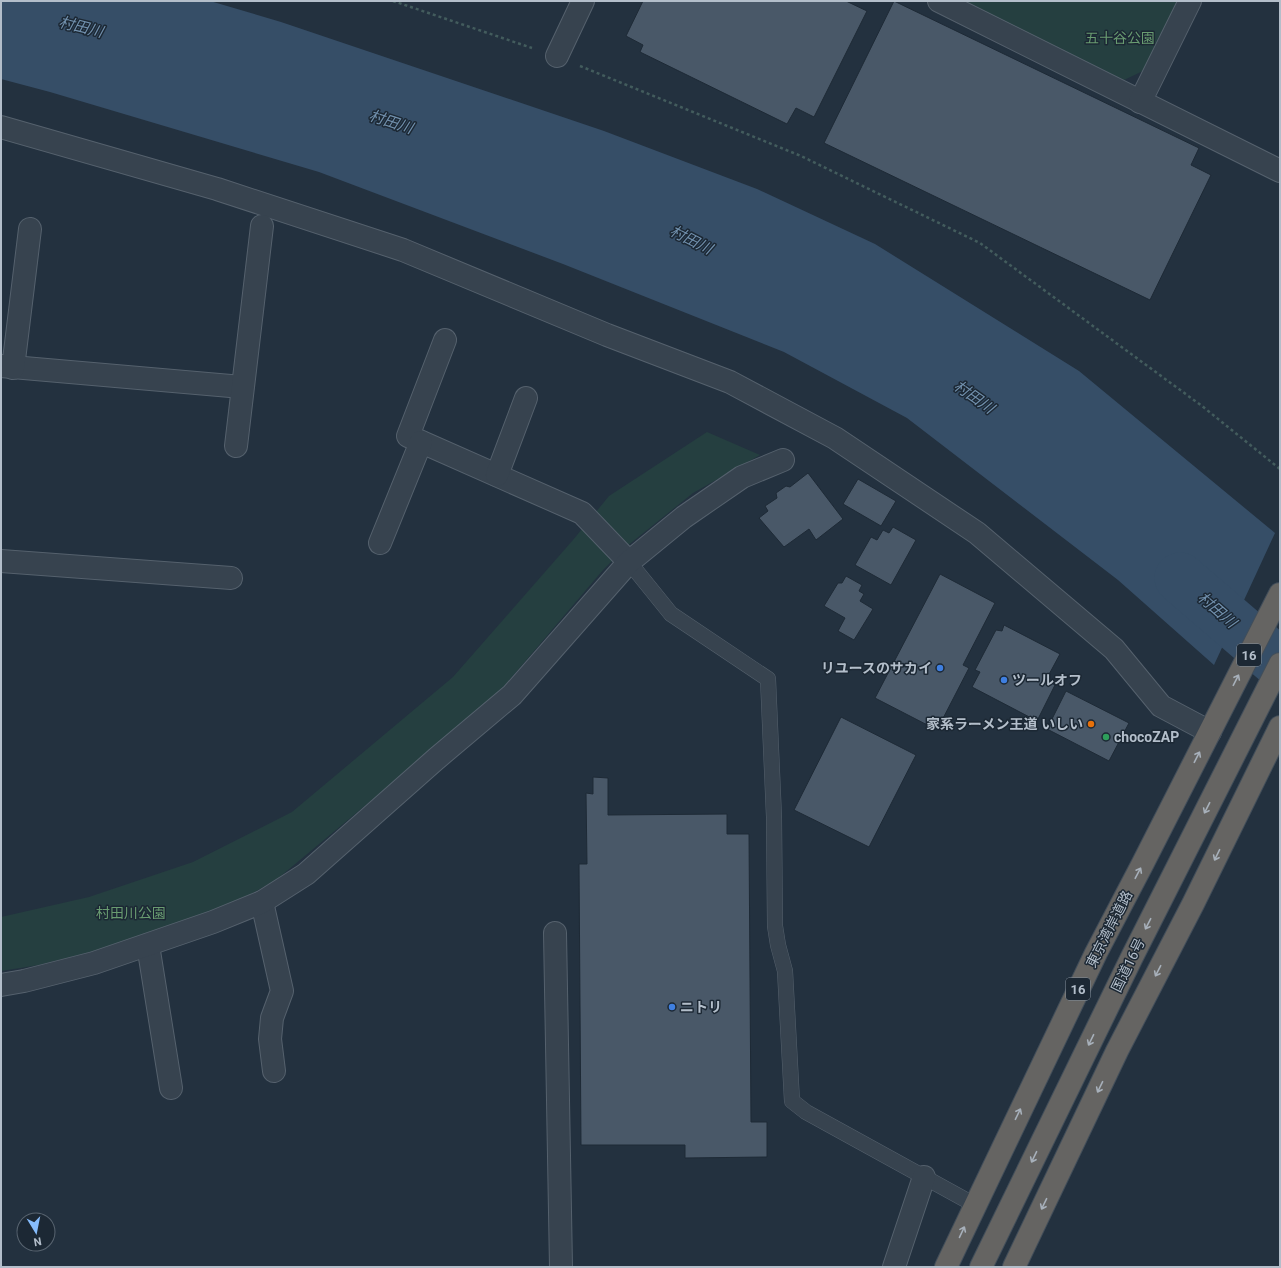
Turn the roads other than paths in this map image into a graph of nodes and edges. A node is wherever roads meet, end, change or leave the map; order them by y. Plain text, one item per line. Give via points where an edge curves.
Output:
1 (583, 1) edge
2 (939, 1) edge
3 (1190, 1) edge
4 (557, 56) road end
5 (1140, 102) junction
6 (1, 127) edge
7 (1280, 171) edge
8 (262, 226) dead end
9 (30, 229) dead end
10 (445, 340) dead end
11 (7, 367) edge
12 (242, 387) junction
13 (526, 398) dead end
14 (422, 442) junction
15 (236, 446) dead end
16 (783, 460) dead end
17 (497, 475) junction
18 (380, 542) dead end
19 (1, 561) edge
20 (629, 562) junction
21 (231, 578) dead end
22 (1280, 594) edge
23 (1280, 664) edge
24 (1214, 724) junction
25 (1280, 727) edge
26 (262, 902) junction
27 (555, 934) dead end
28 (148, 945) junction
29 (1, 985) edge
30 (274, 1071) dead end
31 (172, 1088) dead end
32 (924, 1177) junction
33 (975, 1204) junction
34 (561, 1267) edge
35 (894, 1267) edge
36 (946, 1267) edge
37 (981, 1267) edge
38 (1014, 1267) edge

1 - 4 street
2 - 5 street
3 - 5 street
5 - 7 street
6 - 24 street via 217,189 403,250 730,382 835,438 977,533 1114,649 1161,706
8 - 12 street
9 - 11 street
10 - 14 street via 408,436
11 - 12 street
12 - 15 street
13 - 17 street
14 - 17 street
14 - 18 street
16 - 20 street via 742,477 684,517
17 - 20 street via 582,513
19 - 21 street
20 - 26 street via 512,695 306,874
20 - 32 lane via 671,614 768,679 774,817 775,926 786,971 792,1101 806,1112
24 -> 22 highway, 東京湾岸道路 / 16
23 -> 37 highway, 国道16号 / 16 via 1132,957
33 -> 24 highway, 東京湾岸道路 / 16 via 1096,952
25 -> 38 highway via 1117,1051
26 - 28 street
26 - 30 street via 282,991 272,1018 270,1039
27 - 34 street
28 - 29 street via 94,963
28 - 31 street
32 - 33 lane
32 - 35 street
36 -> 33 highway, 東京湾岸道路 / 16

